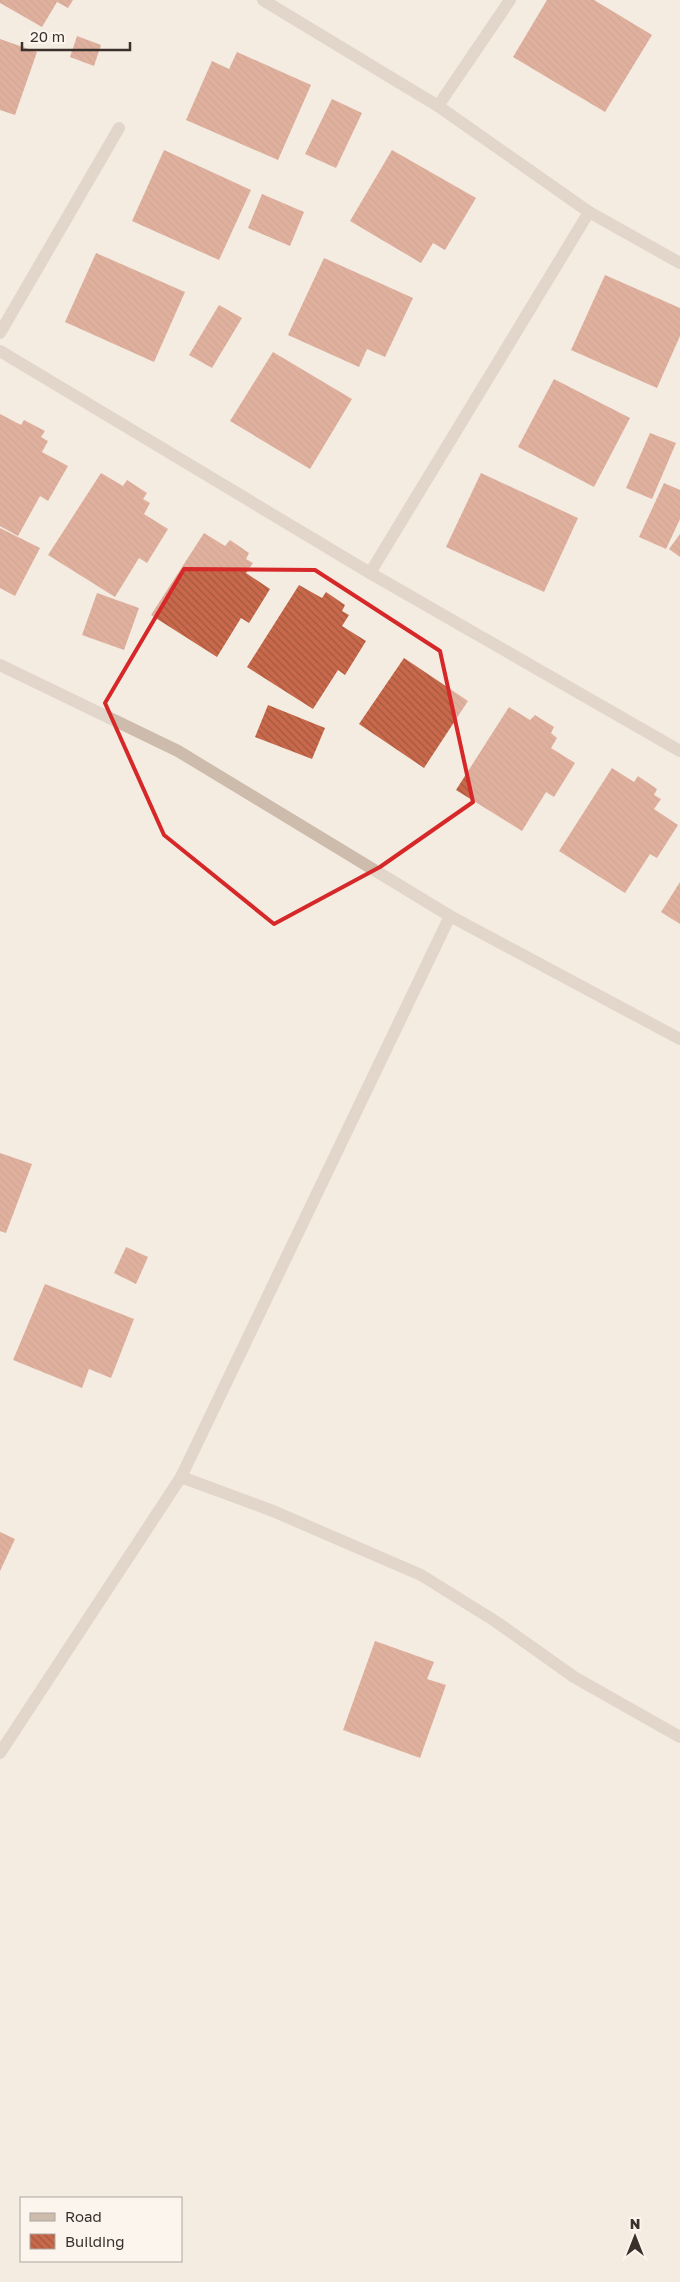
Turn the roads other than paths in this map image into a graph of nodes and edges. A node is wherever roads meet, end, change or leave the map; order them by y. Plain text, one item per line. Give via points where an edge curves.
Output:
1 (264, 0) edge
2 (510, 0) edge
3 (438, 106) junction
4 (120, 128) dead end
5 (589, 212) junction
6 (680, 263) edge
7 (0, 333) edge
8 (0, 351) edge
9 (370, 573) junction
10 (0, 665) edge
11 (680, 751) edge
12 (450, 916) junction
13 (680, 1039) edge
14 (181, 1477) junction
15 (680, 1737) edge
16 (0, 1753) edge

1 - 3 street
2 - 3 street
3 - 5 street
4 - 7 street
5 - 6 street
5 - 9 street
8 - 9 street
9 - 11 street
10 - 12 street via 178,751
12 - 13 street
12 - 14 street
14 - 15 street via 273,1511 421,1576 496,1621 574,1677
14 - 16 street

